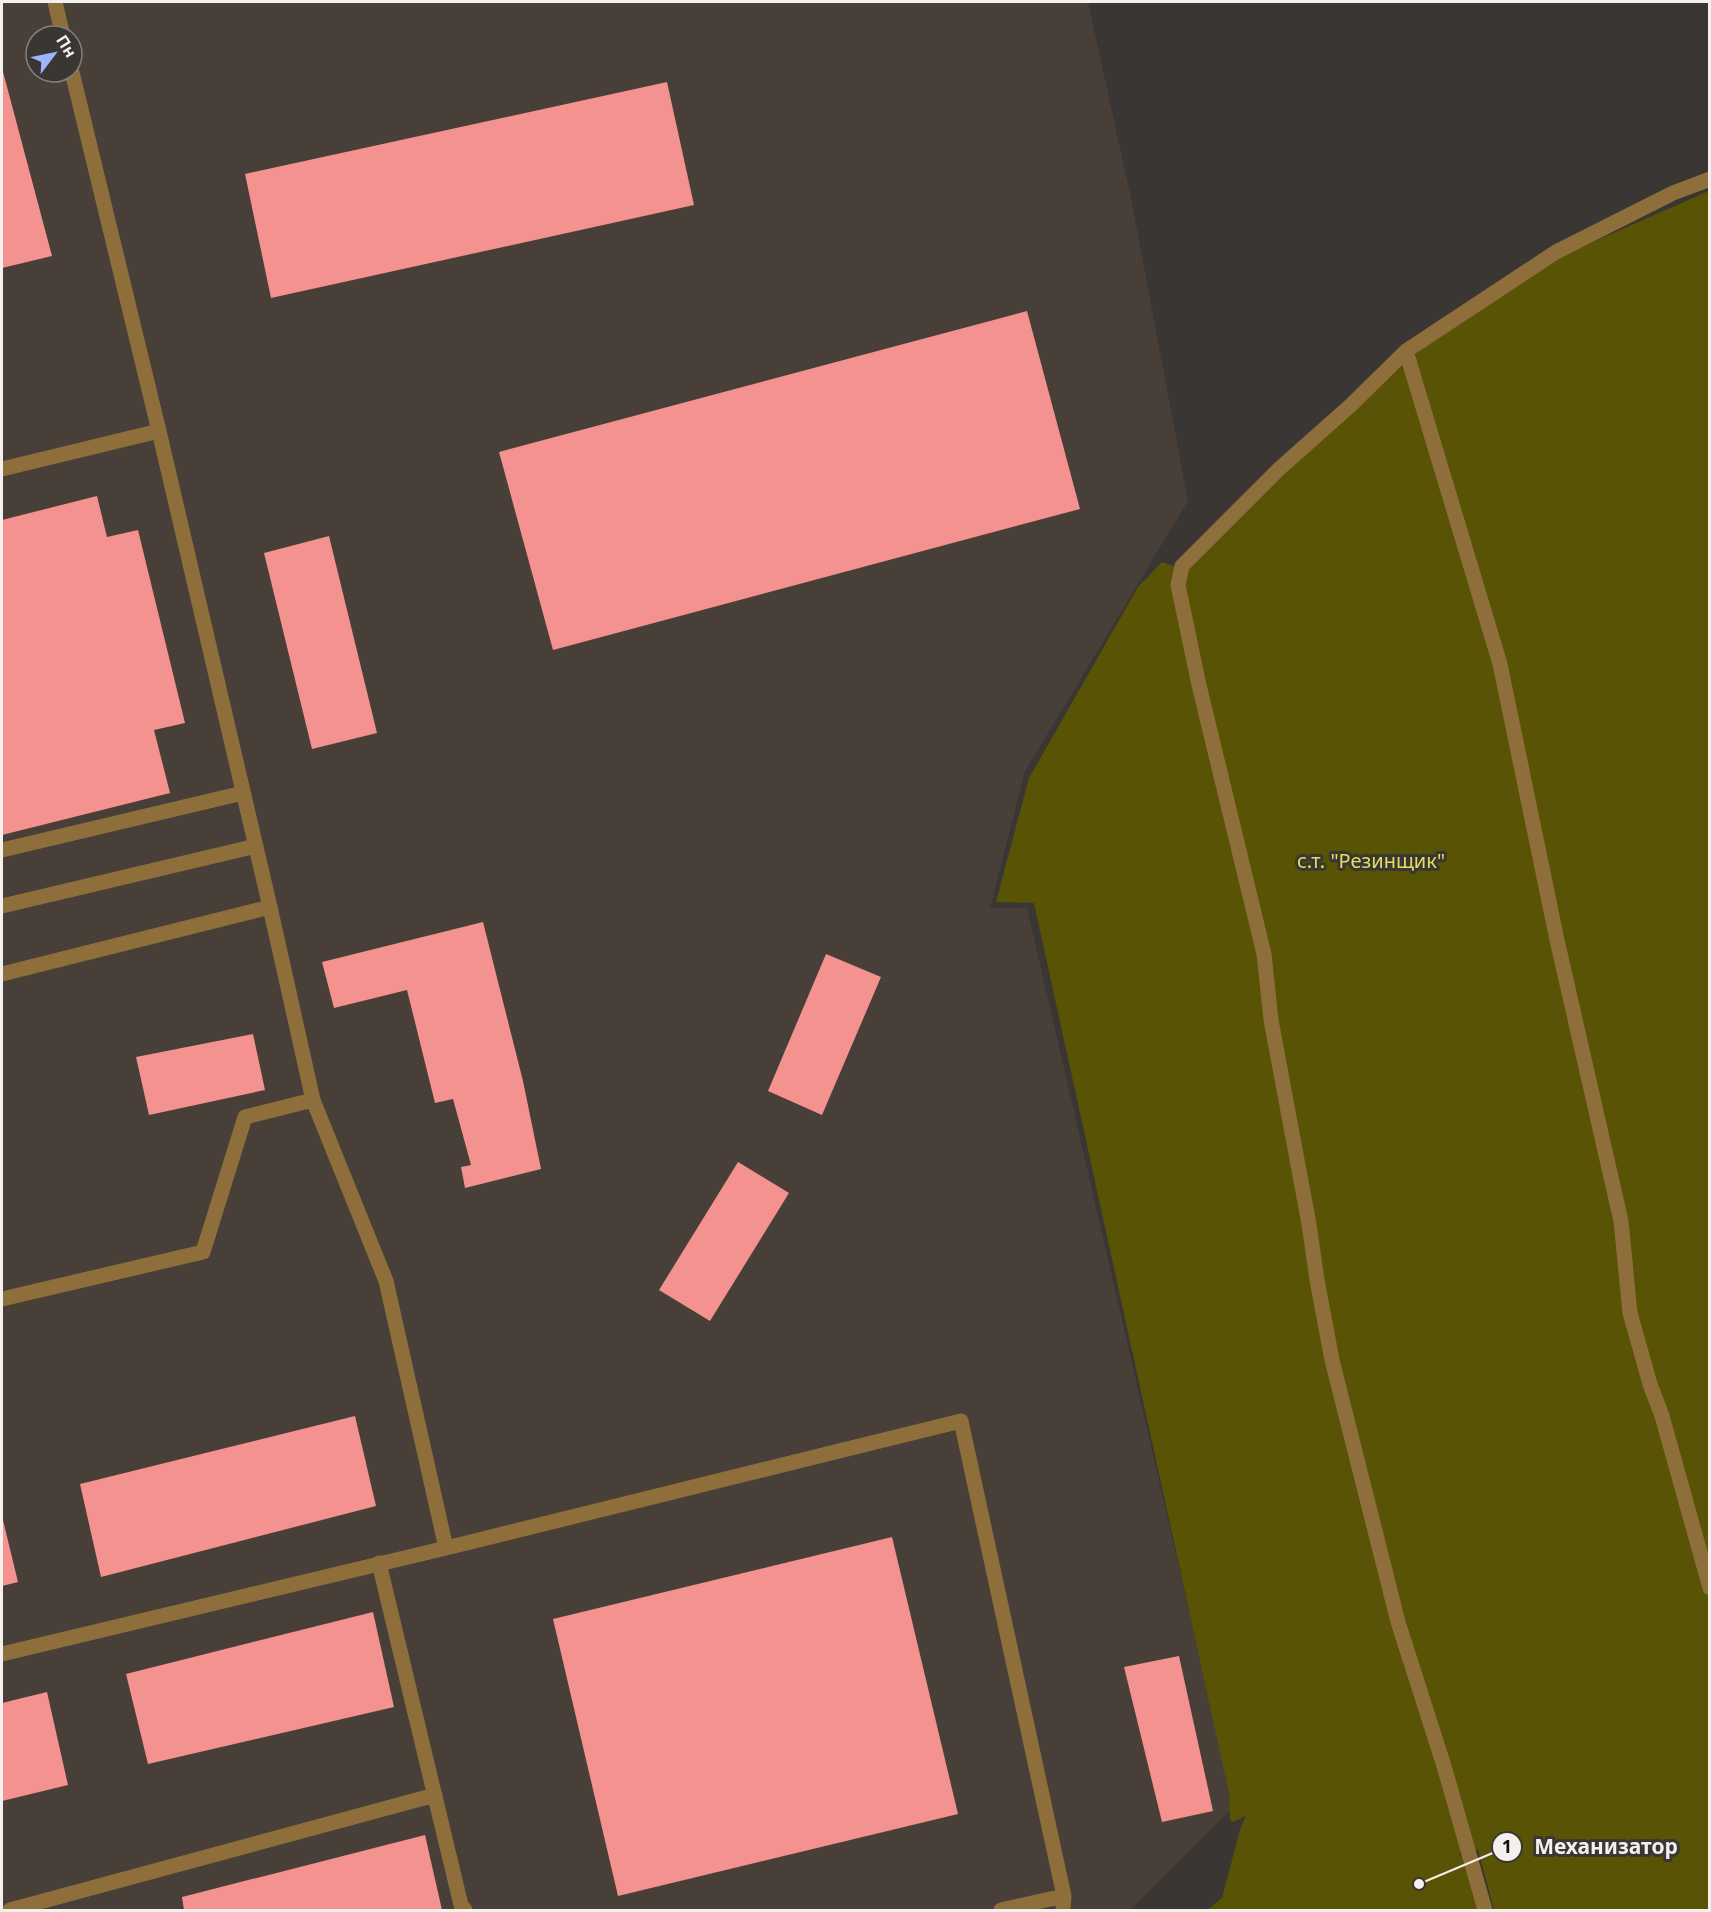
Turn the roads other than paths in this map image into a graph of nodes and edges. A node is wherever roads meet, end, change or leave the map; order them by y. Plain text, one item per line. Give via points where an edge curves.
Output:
1 (55, 2) edge
2 (60, 24) edge
3 (75, 84) edge
4 (1710, 179) edge
5 (1406, 351) junction
6 (159, 431) junction
7 (2, 469) edge
8 (243, 793) junction
9 (256, 846) junction
10 (2, 850) edge
11 (2, 906) edge
12 (270, 907) junction
13 (2, 974) edge
14 (313, 1100) junction
15 (2, 1299) edge
16 (446, 1548) junction
17 (379, 1563) junction
18 (1710, 1588) edge
19 (2, 1654) edge
20 (435, 1795) junction
21 (1064, 1903) edge
22 (10, 1911) edge
23 (465, 1911) edge
24 (1001, 1911) edge
25 (1485, 1911) edge

1 - 2 lane
3 - 6 lane
4 - 5 lane via 1556,252
5 - 18 lane via 1500,664 1557,940 1622,1221 1630,1313
5 - 25 lane via 1220,526 1182,566 1178,585 1264,954 1271,1020 1332,1360 1398,1622
6 - 7 lane
6 - 8 lane
8 - 9 lane
8 - 10 lane
9 - 11 lane
9 - 12 lane
12 - 13 lane
12 - 14 lane
14 - 15 lane via 245,1116 202,1252
14 - 16 lane via 386,1281
16 - 17 lane
16 - 21 lane via 961,1421
17 - 19 lane
17 - 20 lane
20 - 22 lane
20 - 23 lane
21 - 24 lane

